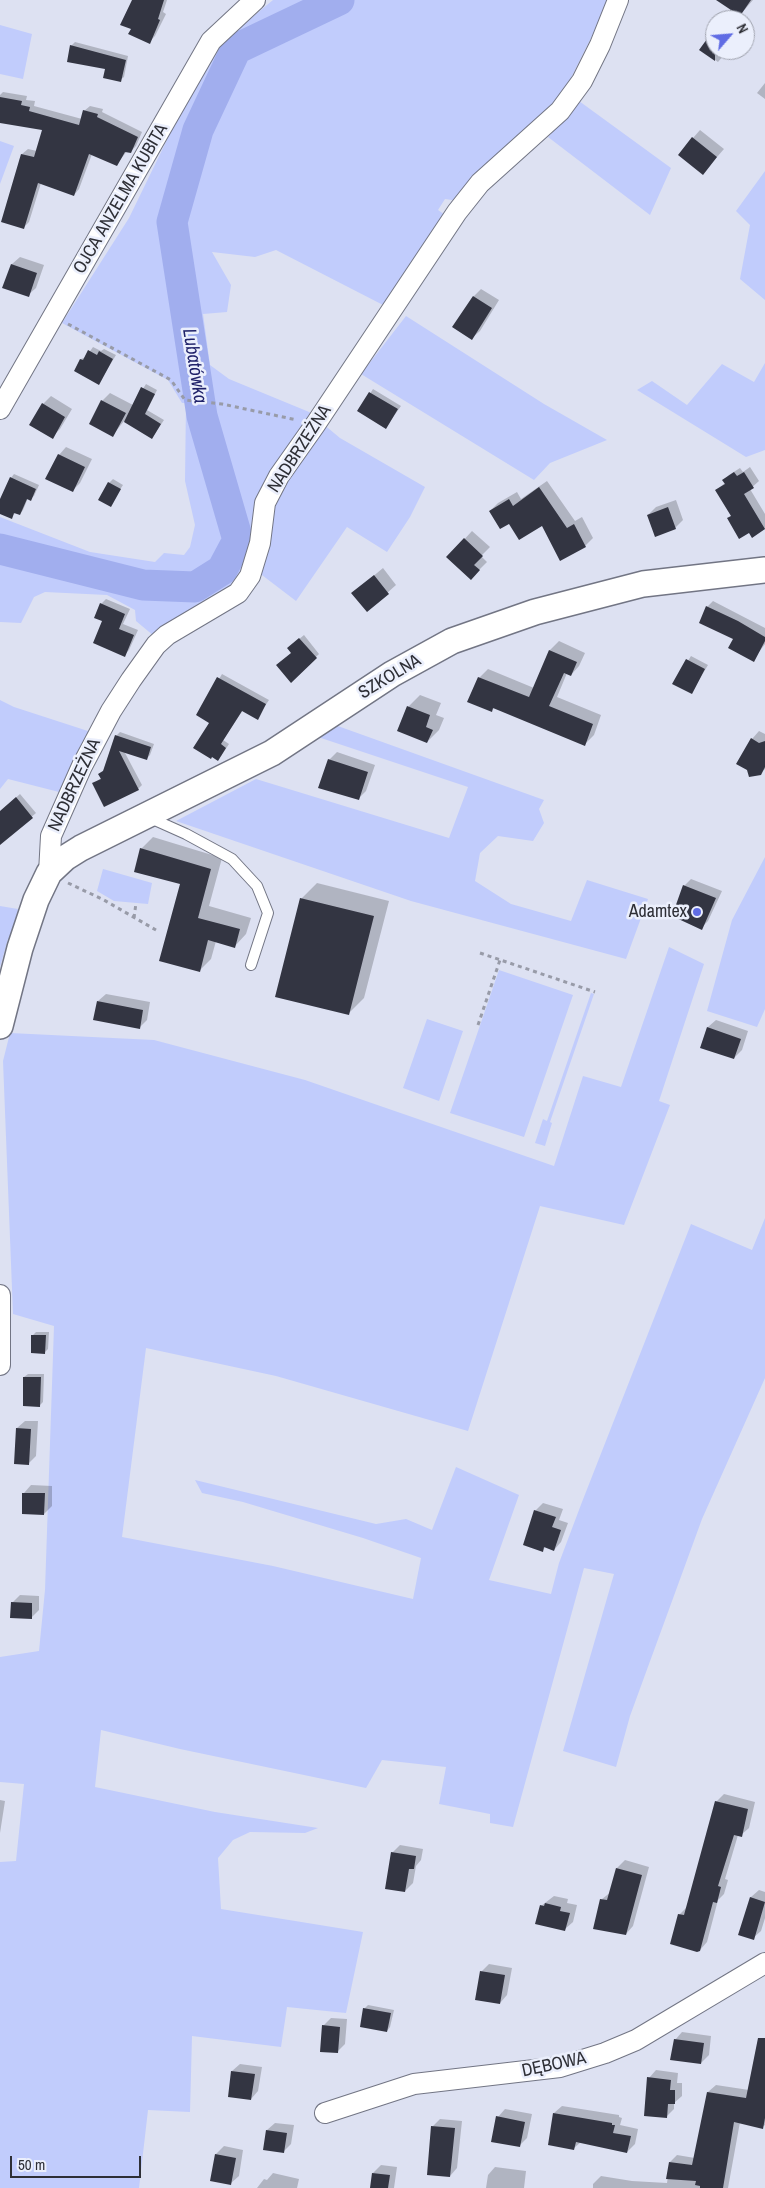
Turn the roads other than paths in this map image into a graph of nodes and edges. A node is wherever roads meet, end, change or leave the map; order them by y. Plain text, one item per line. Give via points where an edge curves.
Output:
1 (255, 0) edge
2 (618, 0) edge
3 (0, 409) edge
4 (765, 570) edge
5 (147, 816) junction
6 (49, 873) junction
7 (252, 965) dead end
8 (0, 1026) edge
9 (0, 1295) edge
10 (0, 1365) edge
11 (765, 1963) edge
12 (325, 2113) dead end

1 - 3 street, OJCA ANZELMA KUBITA via 211,40
2 - 6 street, NADBRZEŻNA via 582,81 560,111 480,183 456,212 279,476 265,502 260,543 250,576 238,593 156,645 111,711 50,836
4 - 5 street, SZKOLNA via 643,584 535,612 452,641 392,674 272,753
5 - 6 street, SZKOLNA via 80,848
5 - 7 lane via 232,859 257,886 268,913
6 - 8 street, NADBRZEŻNA via 20,948
9 - 10 street
11 - 12 street, DĘBOWA via 644,2035 605,2053 560,2067 414,2084

